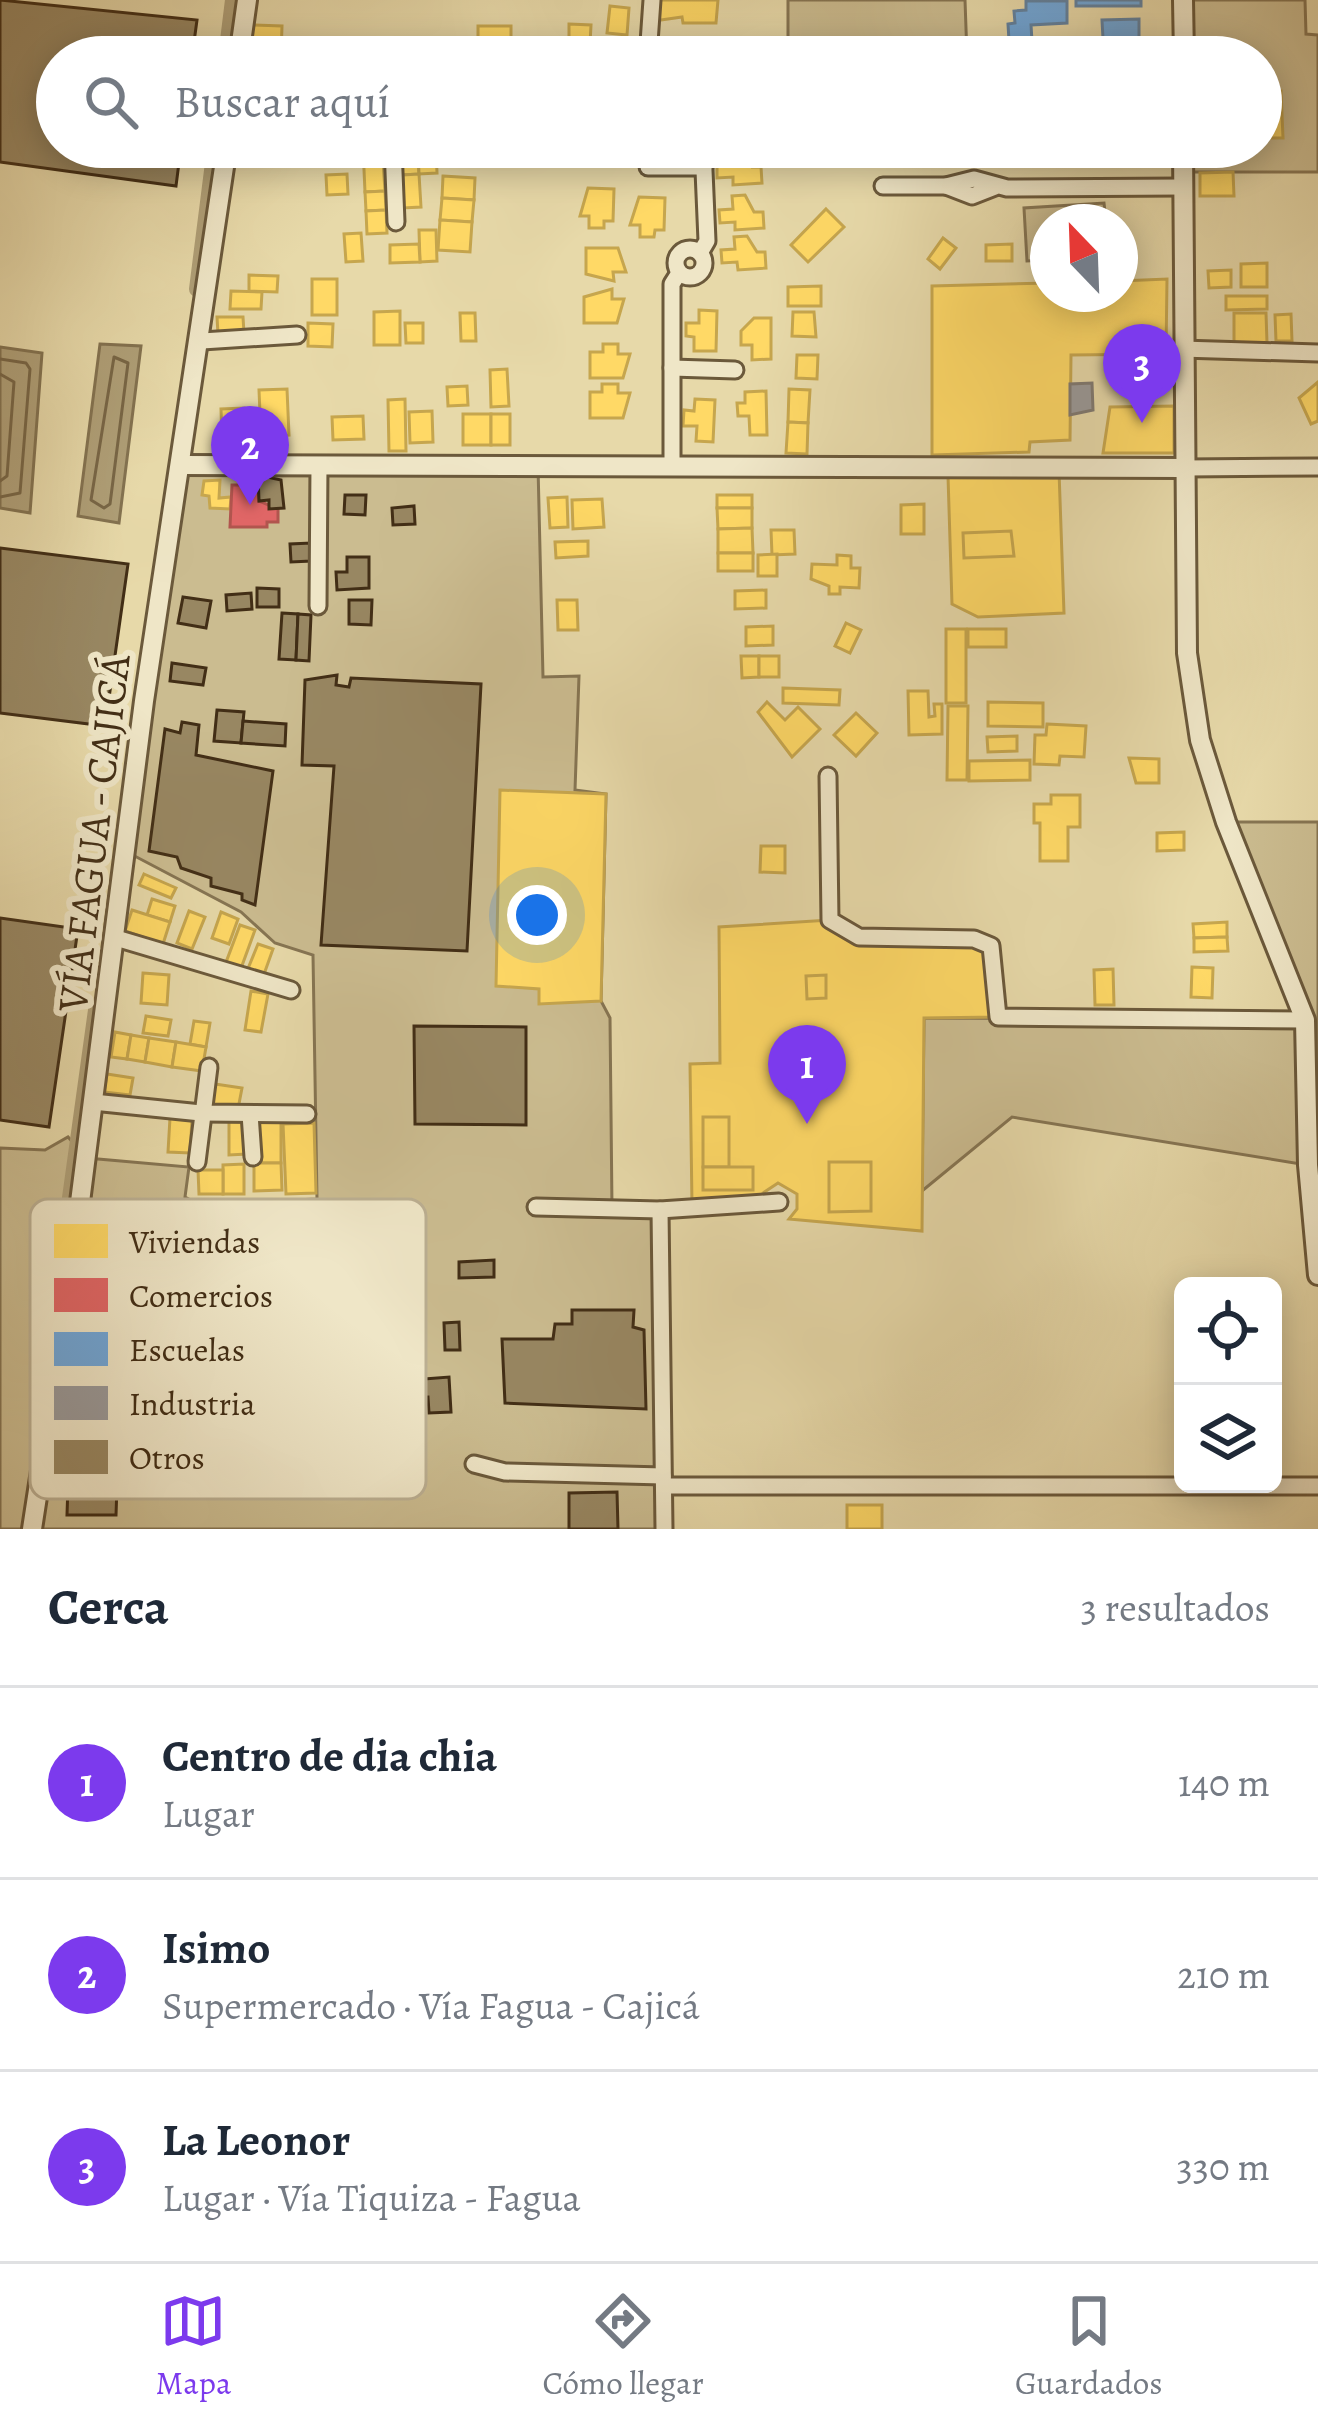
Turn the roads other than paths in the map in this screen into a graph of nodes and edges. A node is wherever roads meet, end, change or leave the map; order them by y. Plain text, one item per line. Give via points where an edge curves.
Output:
1 (247, 0) edge
2 (652, 0) edge
3 (1183, 0) edge
4 (242, 36) edge
5 (649, 36) edge
6 (1184, 36) edge
7 (224, 168) edge
8 (394, 168) edge
9 (704, 168) edge
10 (1182, 168) edge
11 (883, 186) dead end
12 (1182, 187) junction
13 (396, 222) dead end
14 (297, 335) dead end
15 (202, 341) junction
16 (1181, 350) junction
17 (1318, 353) edge
18 (672, 368) junction
19 (735, 370) dead end
20 (182, 465) junction
21 (319, 465) junction
22 (672, 466) junction
23 (1318, 467) edge
24 (1186, 468) junction
25 (318, 606) dead end
26 (828, 776) dead end
27 (116, 938) junction
28 (291, 990) dead end
29 (1305, 1020) junction
30 (209, 1067) dead end
31 (93, 1102) junction
32 (201, 1113) junction
33 (250, 1114) junction
34 (307, 1114) dead end
35 (253, 1157) dead end
36 (197, 1162) dead end
37 (80, 1199) edge
38 (779, 1202) dead end
39 (536, 1207) dead end
40 (660, 1210) junction
41 (1318, 1275) edge
42 (474, 1464) dead end
43 (663, 1481) junction
44 (1318, 1486) edge
45 (37, 1499) edge
46 (32, 1529) edge
47 (664, 1529) edge

1 - 4 street
2 - 5 street
3 - 6 street
7 - 15 street, VÍA FAGUA - CAJICÁ
8 - 13 street
9 - 18 street via 707,241 675,263
10 - 12 street
11 - 12 street via 974,178 995,187
12 - 16 street
14 - 15 street
15 - 20 street, VÍA FAGUA - CAJICÁ
16 - 17 street
16 - 24 street
18 - 19 street
18 - 22 street
20 - 21 street
20 - 27 street, VÍA FAGUA - CAJICÁ
21 - 22 street
21 - 25 street
22 - 24 street
23 - 24 street
24 - 29 street via 1186,631 1200,740
26 - 29 street via 830,920 859,937 991,946 998,1017
27 - 28 street
27 - 31 street, VÍA FAGUA - CAJICÁ
29 - 41 street
30 - 32 street
31 - 32 street
31 - 37 street, VÍA FAGUA - CAJICÁ
32 - 33 street
32 - 36 street
33 - 34 street
33 - 35 street
38 - 40 street
39 - 40 street
40 - 43 street
42 - 43 street
43 - 44 street
43 - 47 street
45 - 46 street, VÍA FAGUA - CAJICÁ

